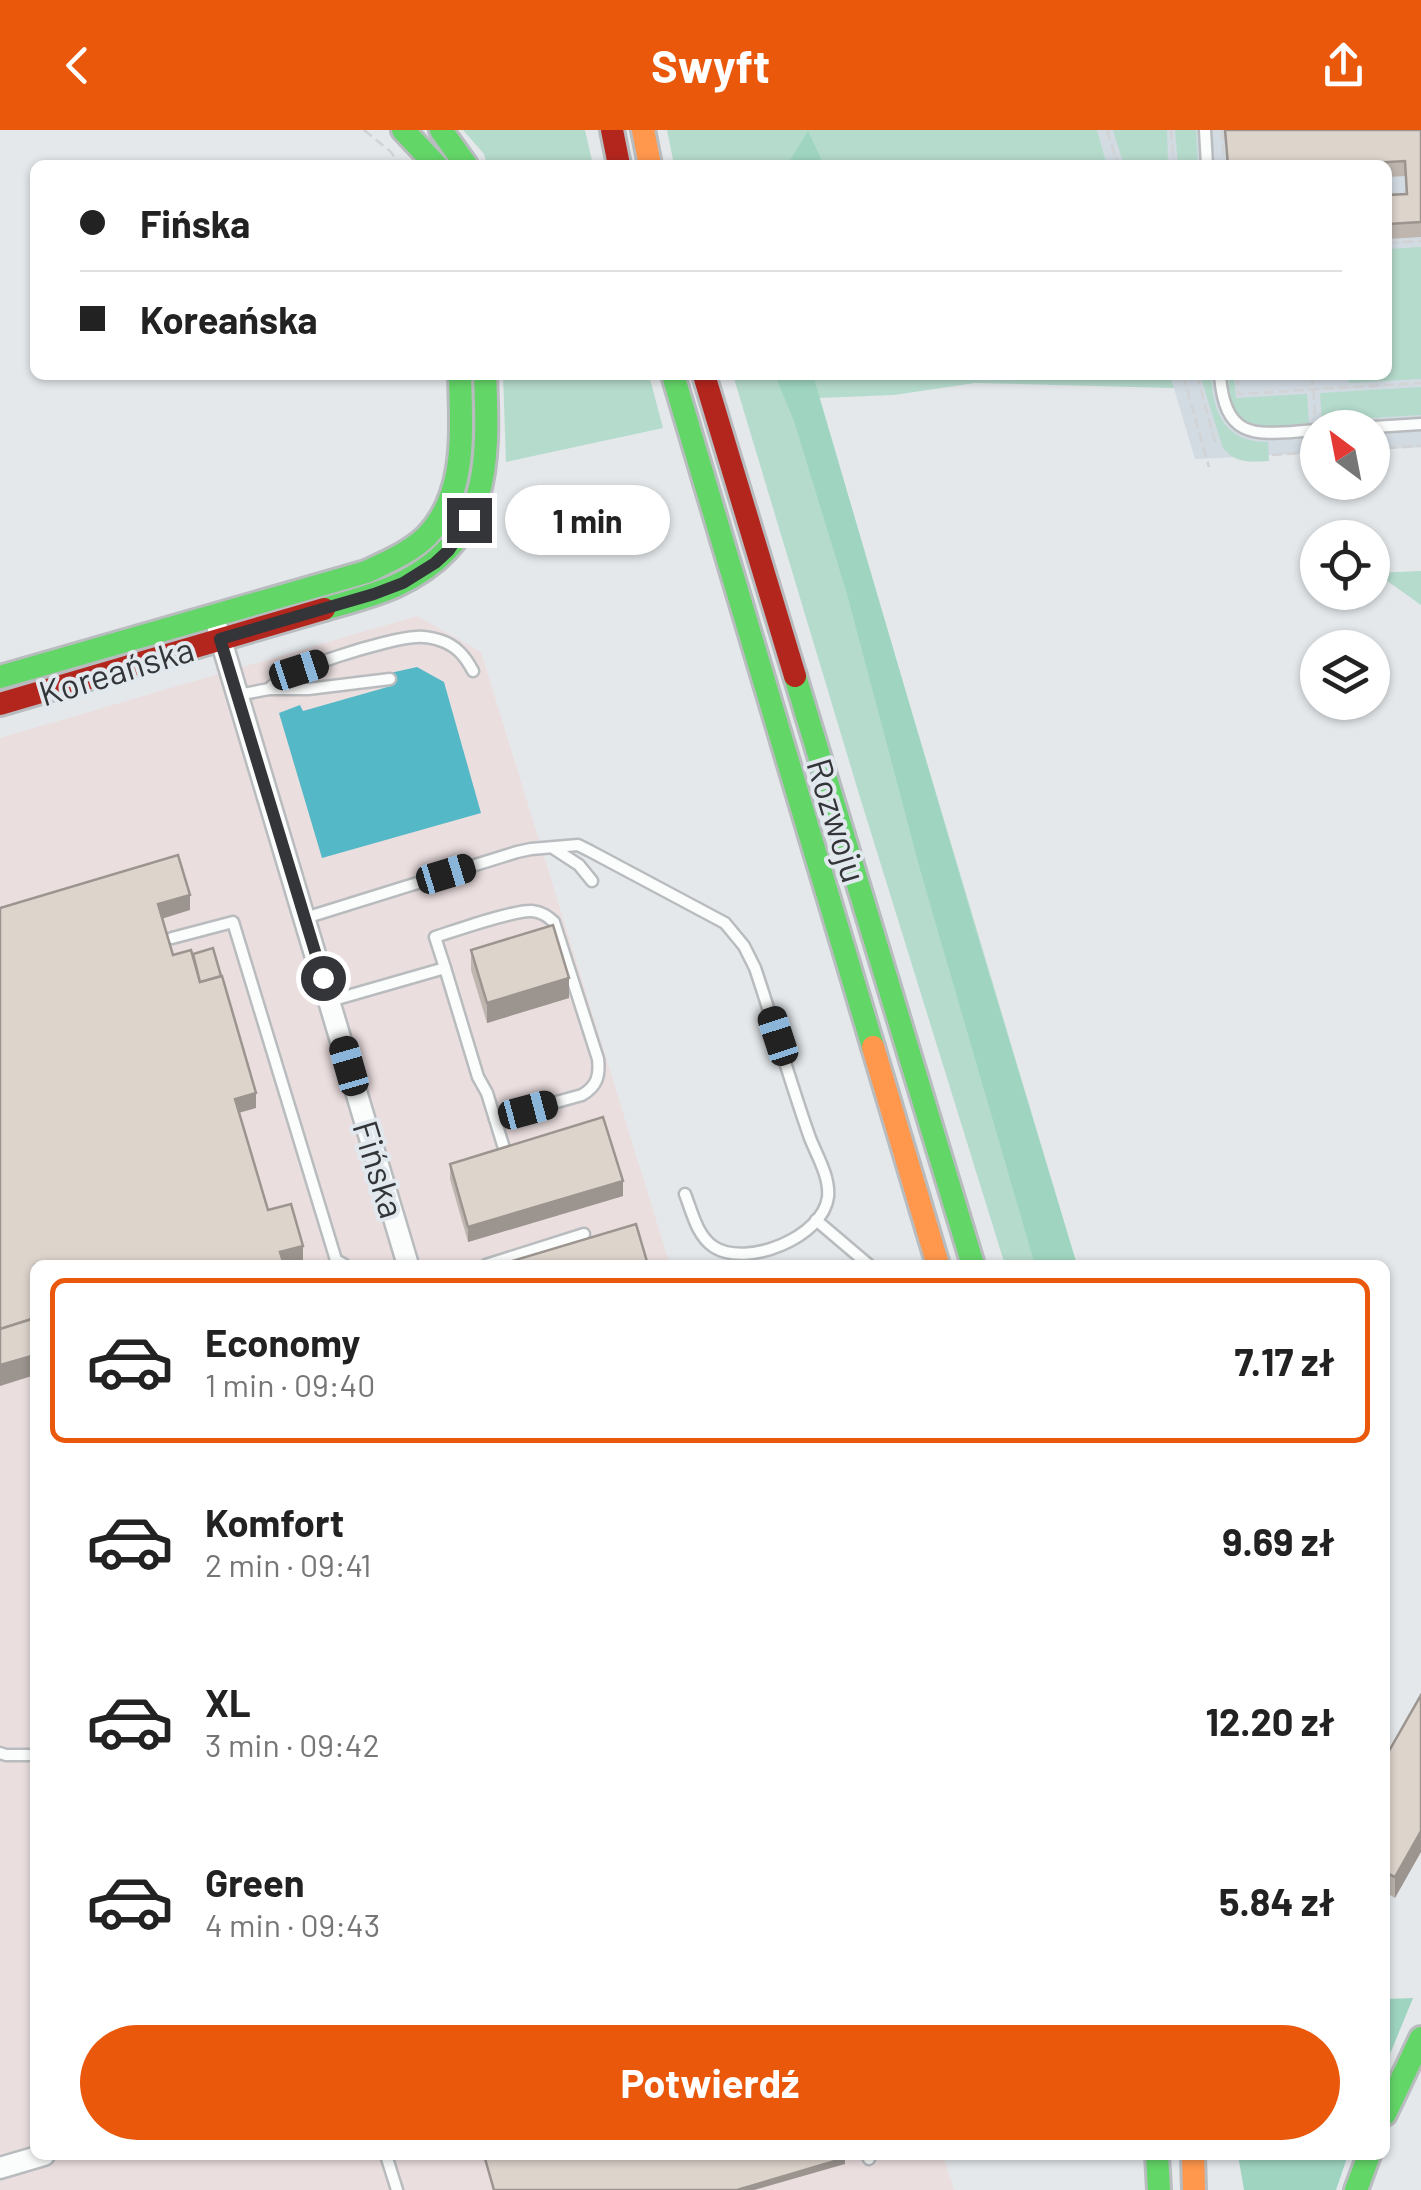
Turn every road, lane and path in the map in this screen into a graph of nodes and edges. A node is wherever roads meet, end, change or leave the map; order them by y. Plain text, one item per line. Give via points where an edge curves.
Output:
1 (364, 130) edge
2 (404, 130) edge
3 (441, 130) edge
4 (612, 130) edge
5 (643, 130) edge
6 (1108, 130) edge
7 (1172, 130) edge
8 (1205, 130) edge
9 (1222, 130) edge
10 (398, 160) edge
11 (431, 160) edge
12 (462, 160) edge
13 (618, 160) edge
14 (649, 160) edge
15 (1117, 160) edge
16 (1174, 160) edge
17 (1207, 160) edge
18 (1224, 160) edge
19 (1406, 192) edge
20 (1392, 194) edge
21 (1421, 241) edge
22 (1392, 243) edge
23 (460, 380) edge
24 (486, 380) edge
25 (674, 380) edge
26 (706, 380) edge
27 (1184, 380) edge
28 (1197, 380) edge
29 (1221, 380) edge
30 (1237, 380) edge
31 (1313, 380) edge
32 (1421, 383) edge
33 (1314, 389) junction
34 (1316, 410) edge
35 (1421, 424) edge
36 (1390, 426) edge
37 (1300, 431) edge
38 (1216, 445) dead end
39 (1421, 446) edge
40 (1390, 448) edge
41 (1300, 453) edge
42 (1272, 455) dead end
43 (1209, 467) dead end
44 (213, 614) junction
45 (220, 639) junction
46 (472, 670) dead end
47 (0, 677) edge
48 (390, 679) dead end
49 (270, 689) junction
50 (238, 695) junction
51 (0, 704) edge
52 (552, 847) junction
53 (592, 881) dead end
54 (305, 918) junction
55 (172, 938) edge
56 (444, 968) junction
57 (330, 1001) junction
58 (495, 1119) junction
59 (503, 1145) edge
60 (685, 1194) dead end
61 (816, 1220) junction
62 (584, 1234) dead end
63 (336, 1260) edge
64 (407, 1260) edge
65 (502, 1260) edge
66 (863, 1260) edge
67 (937, 1260) edge
68 (971, 1260) edge
69 (0, 1752) edge
70 (30, 1755) edge
71 (1421, 2038) edge
72 (1390, 2103) edge
73 (30, 2159) edge
74 (387, 2160) edge
75 (1157, 2160) edge
76 (1193, 2160) edge
77 (1366, 2160) edge
78 (0, 2168) edge
79 (396, 2190) edge
80 (1159, 2190) edge
81 (1194, 2190) edge
82 (1356, 2190) edge

1 - 10 path
2 - 11 main road
3 - 12 main road
4 - 13 main road
5 - 14 main road
6 - 15 path
7 - 16 path
8 - 17 lane
9 - 18 path
19 - 20 path
21 - 22 path
23 - 44 main road, Koreańska via 460,466 452,500 435,528 380,567
24 - 45 main road, Koreańska via 482,486 449,550 385,590
25 - 67 main road, Rozwoju
26 - 68 main road, Rozwoju
27 - 43 path
28 - 38 path
29 - 37 lane via 1234,422 1264,433
30 - 33 path via 1238,394
31 - 33 path
32 - 33 path
33 - 34 path
35 - 36 lane
39 - 40 path
41 - 42 path
44 - 45 street, Fińska
44 - 47 main road, Koreańska
45 - 50 street, Fińska
45 - 51 main road, Koreańska
46 - 49 lane via 463,653 416,636 299,670
48 - 49 lane
49 - 50 lane
50 - 54 street, Fińska
52 - 53 lane
52 - 54 lane
52 - 61 lane via 590,851 724,924 744,946 826,1176 828,1198
54 - 57 street, Fińska
55 - 63 lane via 233,922
56 - 57 lane
56 - 58 lane
56 - 58 lane via 435,936 524,912 540,912 554,922 600,1072 582,1095
57 - 64 street, Fińska
58 - 59 lane
60 - 61 lane via 697,1227 710,1245 728,1254 783,1245
61 - 66 lane
62 - 65 lane
69 - 70 lane
71 - 72 main road
73 - 78 street
74 - 79 lane
75 - 80 main road
76 - 81 main road
77 - 82 main road

